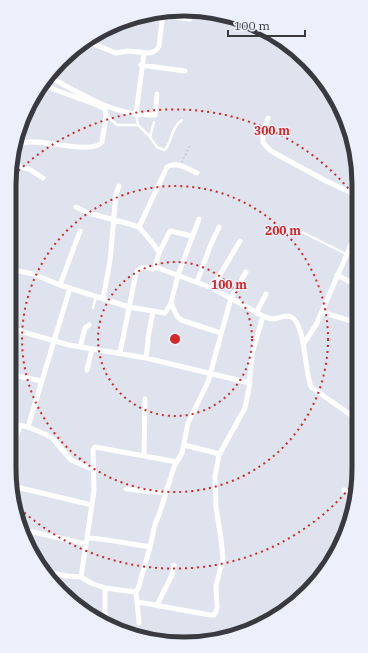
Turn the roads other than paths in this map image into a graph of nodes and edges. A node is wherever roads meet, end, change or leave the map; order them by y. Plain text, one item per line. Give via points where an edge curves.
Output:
1 (172, 16) edge
2 (162, 17) edge
3 (190, 20) dead end
4 (93, 43) edge
5 (144, 53) junction
6 (141, 65) junction
7 (185, 72) dead end
8 (53, 79) edge
9 (47, 87) edge
10 (158, 94) dead end
11 (136, 114) junction
12 (106, 116) junction
13 (268, 118) dead end
14 (182, 120) dead end
15 (154, 122) dead end
16 (138, 125) junction
17 (150, 137) junction
18 (21, 144) edge
19 (17, 166) edge
20 (197, 173) dead end
21 (43, 178) dead end
22 (119, 186) dead end
23 (352, 193) edge
24 (76, 207) dead end
25 (199, 219) dead end
26 (114, 220) junction
27 (219, 227) dead end
28 (139, 228) junction
29 (80, 231) dead end
30 (302, 232) dead end
31 (192, 236) junction
32 (240, 241) dead end
33 (352, 242) edge
34 (350, 246) joint
35 (159, 253) junction
36 (346, 254) junction
37 (156, 267) junction
38 (16, 270) edge
39 (246, 272) dead end
40 (178, 275) junction
41 (337, 275) junction
42 (197, 282) junction
43 (352, 283) edge
44 (60, 285) junction
45 (70, 288) junction
46 (212, 288) junction
47 (266, 294) dead end
48 (96, 297) junction
49 (231, 298) junction
50 (103, 300) junction
51 (171, 303) junction
52 (128, 307) junction
53 (93, 308) dead end
54 (153, 311) junction
55 (322, 312) junction
56 (256, 313) junction
57 (263, 316) junction
58 (352, 321) edge
59 (89, 325) dead end
60 (16, 330) edge
61 (221, 333) junction
62 (54, 341) junction
63 (304, 344) junction
64 (80, 347) junction
65 (92, 349) junction
66 (120, 353) junction
67 (146, 358) junction
68 (87, 370) dead end
69 (212, 373) junction
70 (16, 376) edge
71 (41, 382) junction
72 (250, 383) junction
73 (145, 399) dead end
74 (352, 416) edge
75 (16, 425) edge
76 (20, 426) junction
77 (28, 427) junction
78 (16, 437) edge
79 (184, 444) junction
80 (220, 454) junction
81 (144, 456) junction
82 (177, 462) junction
83 (94, 470) junction
84 (17, 487) edge
85 (126, 489) dead end
86 (344, 490) dead end
87 (351, 491) edge
88 (166, 493) junction
89 (92, 505) junction
90 (28, 531) edge
91 (87, 538) junction
92 (86, 544) junction
93 (150, 547) junction
94 (174, 564) dead end
95 (53, 573) edge
96 (80, 577) junction
97 (105, 588) junction
98 (136, 592) junction
99 (138, 602) junction
100 (158, 605) junction
101 (104, 616) edge
102 (139, 623) dead end

1 - 3 street
2 - 5 street via 157,49
4 - 5 street via 116,53
5 - 6 street
6 - 7 street
6 - 11 street
8 - 11 street via 122,112
9 - 12 street via 97,104 105,109
10 - 11 street via 155,114
11 - 16 lane
12 - 16 lane via 117,125
12 - 18 street via 100,145 61,146 30,141
13 - 23 street via 263,132 263,143 271,151
14 - 17 lane via 176,126 166,149 157,147
15 - 17 lane
16 - 17 lane
19 - 21 street via 29,169
20 - 28 street via 180,166 167,167
22 - 26 street
24 - 26 street via 87,215
25 - 31 street
26 - 28 street
26 - 50 street
27 - 42 street
28 - 35 street
29 - 44 street
30 - 36 lane
31 - 35 street via 170,231
31 - 40 street
32 - 46 street
33 - 34 street
34 - 36 street
35 - 37 street
36 - 41 street
37 - 40 street
37 - 52 street via 138,269
38 - 44 street
39 - 49 street
40 - 42 street
40 - 51 street
41 - 43 street
41 - 55 street
42 - 46 street
44 - 45 street
45 - 48 street
45 - 62 street
46 - 49 street
47 - 56 street
48 - 50 street
48 - 53 lane
49 - 56 street
49 - 61 street
50 - 52 street
51 - 54 street via 165,313
51 - 61 street via 177,316 182,320
52 - 54 street
52 - 66 street
54 - 67 street
55 - 58 street
55 - 63 street
56 - 57 street
57 - 63 street via 272,319 292,317 296,320
57 - 72 street via 252,354
59 - 64 street via 85,328
60 - 62 street
61 - 69 street
62 - 64 street
62 - 71 street
63 - 74 street via 311,387
64 - 65 street
65 - 66 street
65 - 68 street
66 - 67 street
67 - 69 street
69 - 72 street
69 - 79 street via 188,423
70 - 71 street
71 - 77 street
72 - 80 street via 245,408
73 - 81 street
75 - 76 street
76 - 77 street
76 - 78 street
77 - 83 street via 53,439 71,460
79 - 80 street
79 - 82 street
80 - 100 street via 215,476 216,507 223,558 216,586 216,612 210,615
81 - 82 street
81 - 83 street via 95,447 92,456
82 - 88 street
83 - 89 street
84 - 89 street
85 - 88 street
86 - 87 street
88 - 93 street
89 - 91 street
90 - 92 street
91 - 92 street
91 - 93 street via 110,539
92 - 96 street
93 - 98 street
94 - 100 street via 172,575
95 - 96 street
96 - 97 street
97 - 98 street
97 - 101 street
98 - 99 street
99 - 100 street
99 - 102 street

